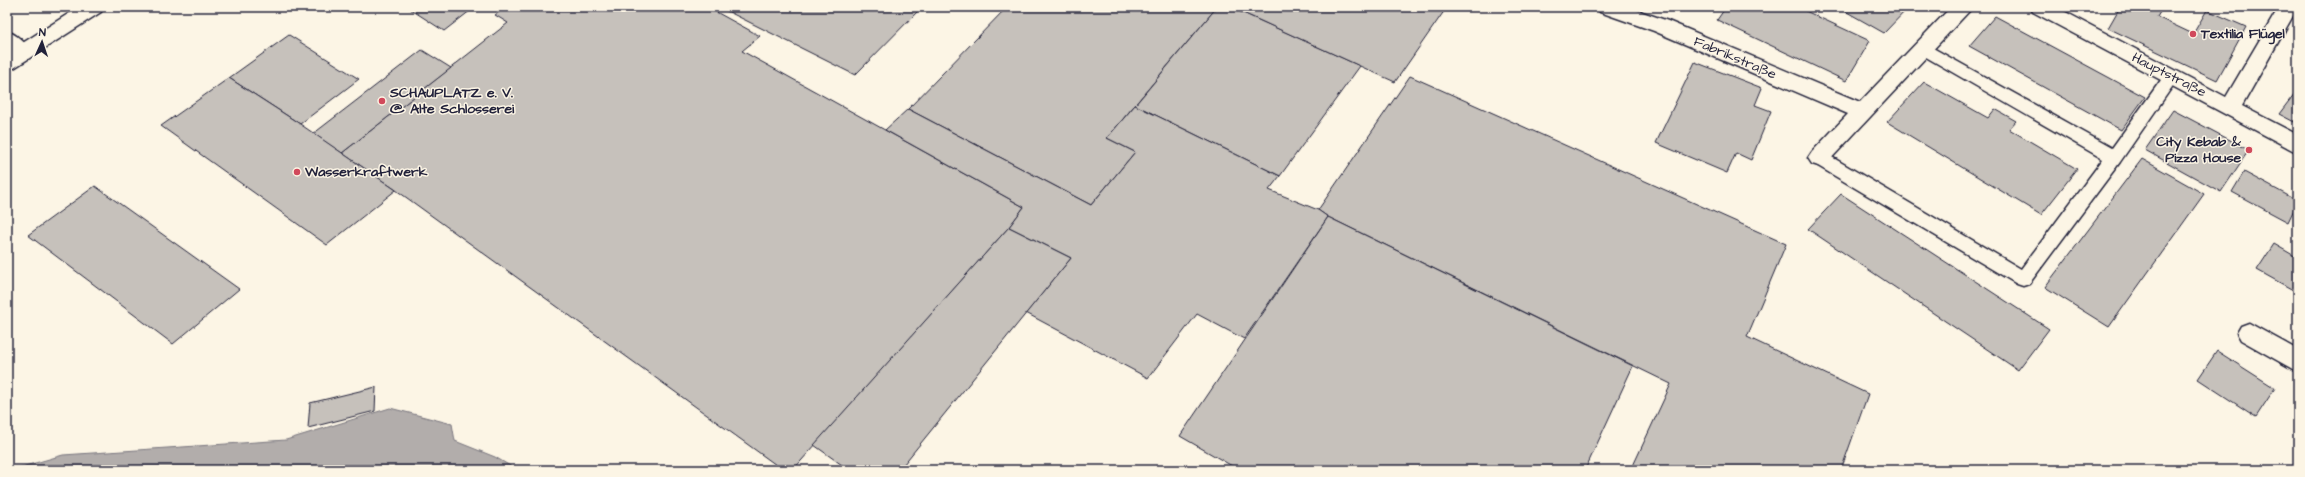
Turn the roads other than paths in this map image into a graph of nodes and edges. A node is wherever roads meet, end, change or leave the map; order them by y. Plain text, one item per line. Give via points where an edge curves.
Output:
1 (94, 7) edge
2 (1607, 7) edge
3 (1963, 7) edge
4 (2040, 7) edge
5 (2289, 7) edge
6 (7, 37) edge
7 (1924, 50) junction
8 (24, 52) junction
9 (7, 63) edge
10 (2171, 76) junction
11 (2231, 107) junction
12 (1862, 111) junction
13 (2298, 145) edge
14 (2114, 157) junction
15 (1819, 158) joint
16 (2249, 333) dead end
17 (2298, 362) edge

1 - 8 street
2 - 12 street, Fabrikstraße via 1661,26
3 - 7 street
4 - 10 street, Hauptstraße
5 - 11 street
6 - 8 lane
7 - 12 street
7 - 14 lane
8 - 9 street
10 - 11 street, Hauptstraße
10 - 14 lane
11 - 13 street, Hauptstraße
12 - 15 street
14 - 15 lane via 2023,279
16 - 17 street

